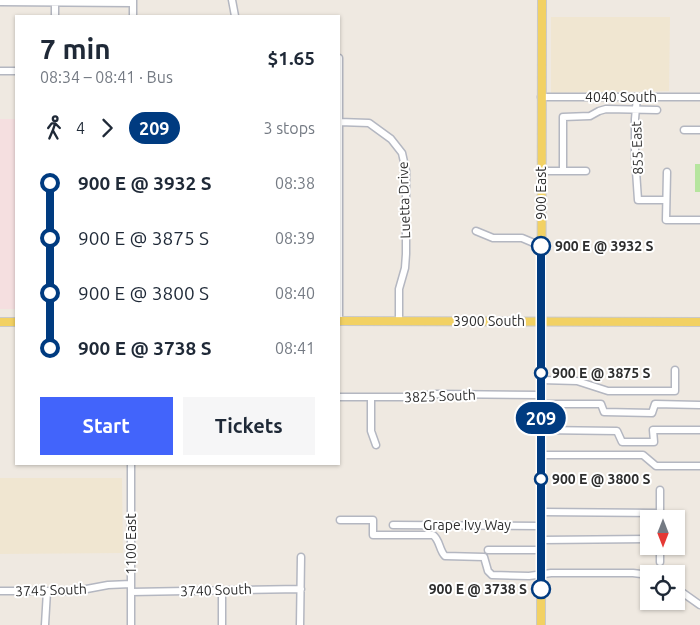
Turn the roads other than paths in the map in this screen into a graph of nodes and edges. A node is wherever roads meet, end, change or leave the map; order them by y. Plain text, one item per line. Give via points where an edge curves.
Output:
1 (232, 0) edge
2 (542, 0) edge
3 (0, 2) edge
4 (133, 2) edge
5 (55, 3) junction
6 (55, 15) edge
7 (133, 15) edge
8 (235, 15) edge
9 (0, 71) edge
10 (15, 71) edge
11 (542, 97) junction
12 (637, 97) junction
13 (700, 97) edge
14 (637, 109) junction
15 (657, 110) dead end
16 (340, 122) edge
17 (684, 130) dead end
18 (700, 130) edge
19 (541, 171) junction
20 (563, 171) junction
21 (586, 171) dead end
22 (667, 172) dead end
23 (666, 200) junction
24 (700, 220) edge
25 (476, 231) dead end
26 (541, 246) junction
27 (541, 321) junction
28 (0, 322) edge
29 (15, 322) edge
30 (340, 322) edge
31 (398, 322) junction
32 (700, 322) edge
33 (675, 370) dead end
34 (541, 380) junction
35 (541, 395) junction
36 (340, 397) edge
37 (371, 397) junction
38 (541, 404) junction
39 (700, 404) edge
40 (541, 430) junction
41 (700, 430) edge
42 (376, 444) dead end
43 (541, 456) junction
44 (131, 465) edge
45 (700, 466) edge
46 (660, 490) dead end
47 (660, 510) edge
48 (541, 512) junction
49 (640, 515) edge
50 (340, 520) dead end
51 (393, 525) dead end
52 (541, 526) junction
53 (640, 539) edge
54 (541, 540) junction
55 (488, 550) dead end
56 (541, 550) junction
57 (660, 555) edge
58 (301, 556) dead end
59 (660, 562) dead end
60 (541, 574) junction
61 (640, 574) edge
62 (131, 584) junction
63 (300, 589) junction
64 (0, 591) edge
65 (47, 591) junction
66 (131, 592) junction
67 (222, 592) junction
68 (685, 594) edge
69 (700, 605) edge
70 (45, 625) edge
71 (131, 625) edge
72 (222, 625) edge
73 (300, 625) edge
74 (540, 625) edge

1 - 8 street
2 - 11 main road, 900 East
3 - 5 street
4 - 5 street
4 - 7 street
5 - 6 street
9 - 10 street
11 - 12 street, 4040 South
11 - 19 main road, 900 East
12 - 13 street, 4040 South
12 - 14 street, 855 East
14 - 15 street
14 - 20 street via 602,110 590,116 563,117
14 - 23 street, 855 East via 634,119 638,200
16 - 31 street, Luetta Drive via 369,123 390,138 402,153 406,171 406,254 399,289
17 - 18 street
19 - 20 street
19 - 26 main road, 900 East
20 - 21 street
22 - 23 street
23 - 24 street via 666,220
25 - 26 street via 492,238 522,238
26 - 27 main road, 900 East
27 - 31 main road, 3900 South
27 - 32 main road, 3900 South
27 - 34 main road, 900 East
28 - 29 main road
30 - 31 main road, 3900 South
33 - 34 street via 675,391 608,391 577,381
34 - 35 main road, 900 East
35 - 37 street, 3825 South
35 - 38 main road, 900 East
36 - 37 street, 3825 South
37 - 42 street via 371,431
38 - 39 street via 601,404 604,412 642,413 652,413 655,404
38 - 40 main road, 900 East
40 - 41 street via 617,431 622,442 654,442 654,430
40 - 43 main road, 900 East
43 - 45 street via 643,455 656,466
43 - 48 main road, 900 East
44 - 62 street, 1100 East
46 - 47 street
48 - 49 street
48 - 52 main road, 900 East
50 - 60 street via 373,520 373,535 433,535 445,556 484,557 492,575
51 - 52 street, Grape Ivy Way
52 - 54 main road, 900 East
53 - 54 street
54 - 56 main road, 900 East
55 - 56 street
56 - 60 main road, 900 East
57 - 59 street
58 - 63 street
60 - 61 street
60 - 74 main road, 900 East
62 - 65 street, 3745 South
62 - 66 street, 1100 East
63 - 67 street, 3740 South
63 - 73 street
64 - 65 street, 3745 South
65 - 70 street
66 - 67 street, 3740 South
66 - 71 street, 1100 East
67 - 72 street
68 - 69 street

